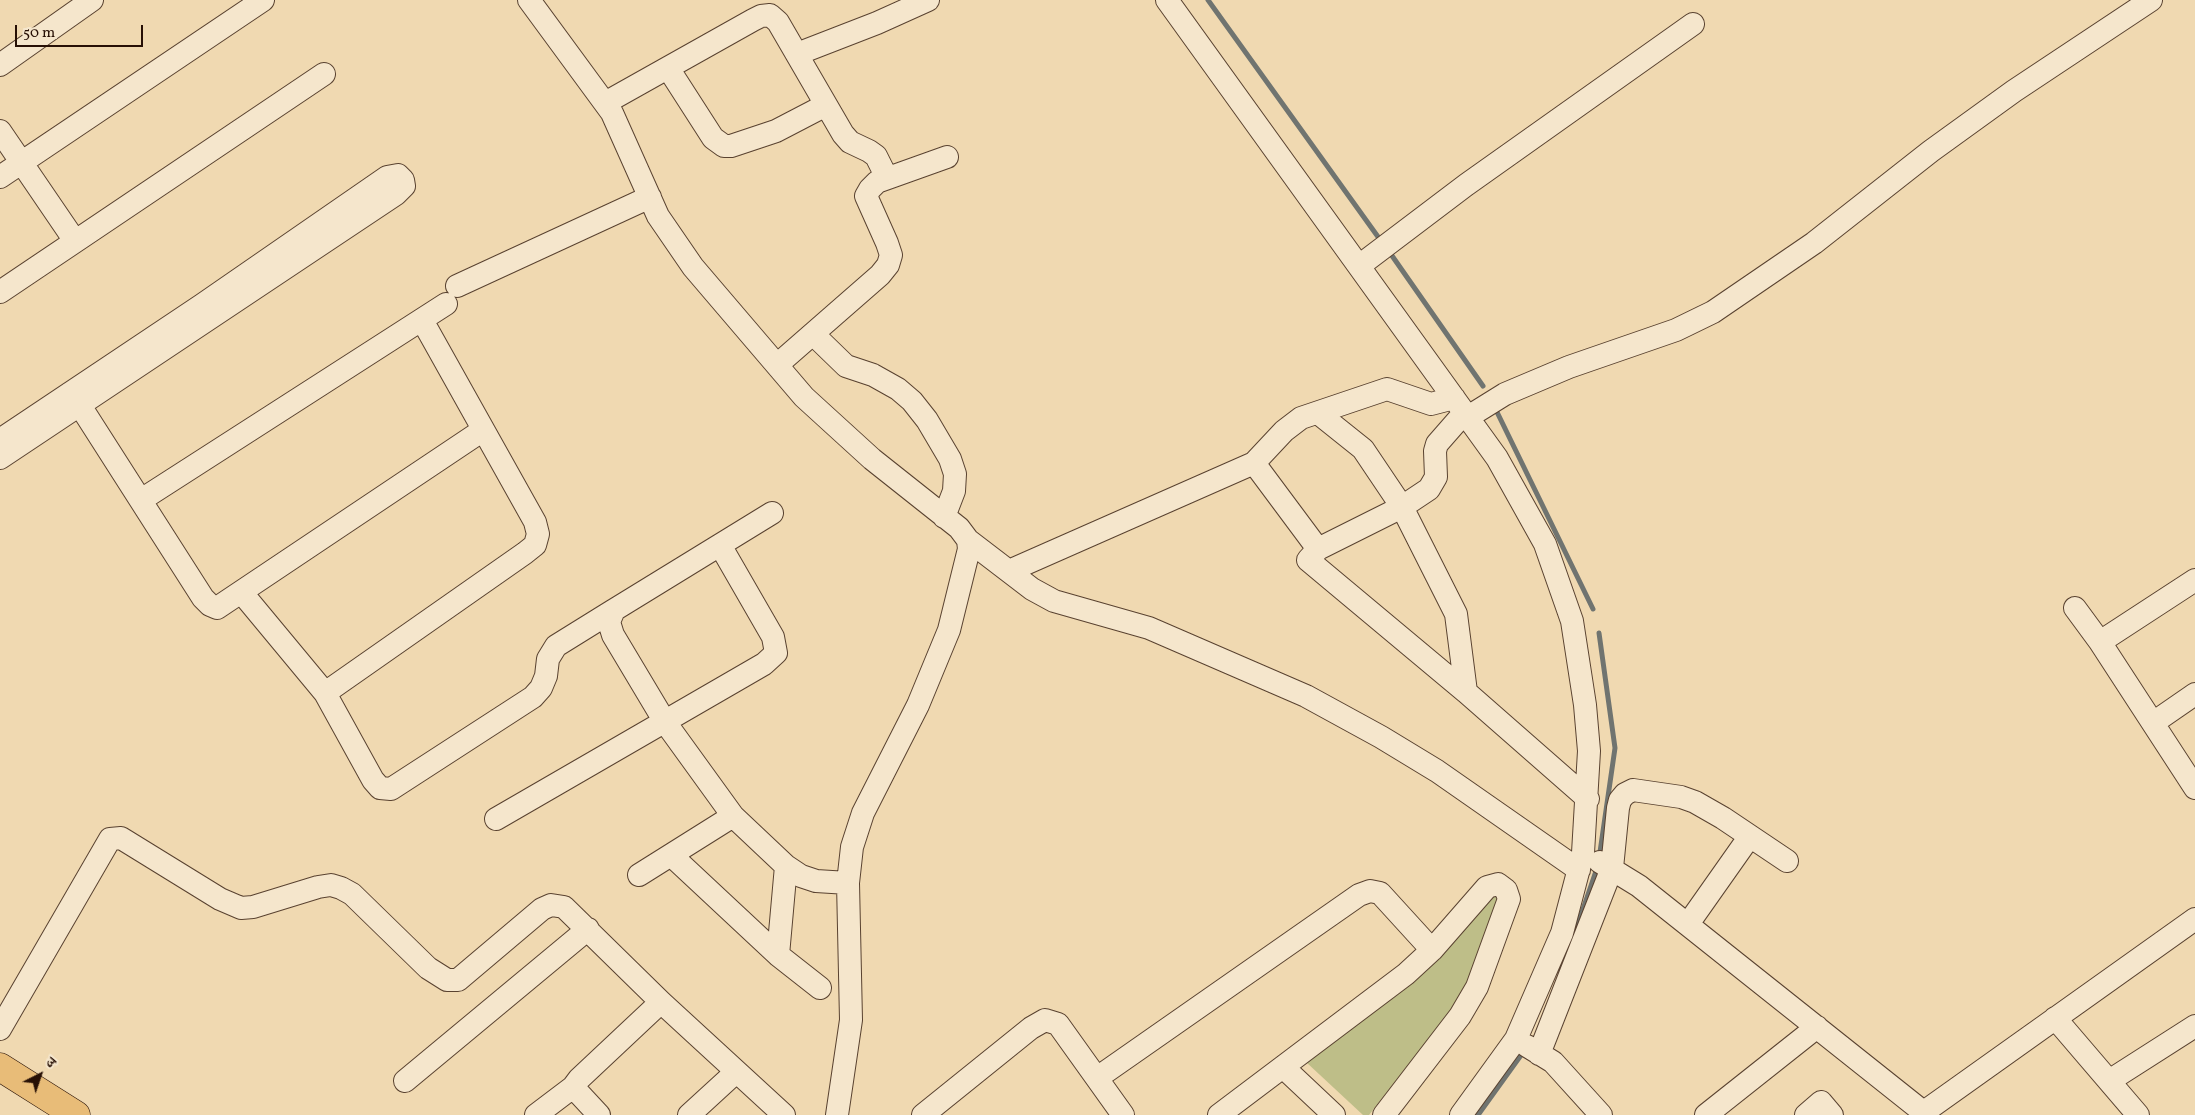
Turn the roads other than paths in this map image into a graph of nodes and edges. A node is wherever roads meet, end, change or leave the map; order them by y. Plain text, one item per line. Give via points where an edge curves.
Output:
1 (92, 0) edge
2 (263, 0) edge
3 (529, 0) edge
4 (928, 0) edge
5 (1168, 0) edge
6 (2151, 0) edge
7 (1693, 24) dead end
8 (797, 54) junction
9 (0, 65) edge
10 (668, 68) junction
11 (324, 74) dead end
12 (605, 103) junction
13 (826, 105) junction
14 (0, 131) edge
15 (947, 156) dead end
16 (20, 163) junction
17 (0, 177) edge
18 (887, 178) junction
19 (650, 197) junction
20 (76, 241) junction
21 (1366, 260) junction
22 (0, 292) edge
23 (422, 320) junction
24 (813, 334) junction
25 (777, 366) junction
26 (74, 398) junction
27 (1462, 409) junction
28 (1318, 413) junction
29 (484, 430) junction
30 (0, 440) edge
31 (0, 458) edge
32 (1254, 463) junction
33 (140, 500) junction
34 (1402, 507) junction
35 (772, 512) dead end
36 (944, 517) junction
37 (968, 540) junction
38 (720, 545) junction
39 (1318, 549) junction
40 (1009, 571) junction
41 (2195, 580) edge
42 (242, 593) junction
43 (2074, 608) dead end
44 (614, 610) junction
45 (2100, 642) junction
46 (1466, 692) junction
47 (325, 693) junction
48 (2195, 694) edge
49 (665, 722) junction
50 (2153, 723) junction
51 (2195, 788) edge
52 (1588, 799) junction
53 (733, 816) junction
54 (496, 819) dead end
55 (1750, 836) junction
56 (672, 856) junction
57 (1581, 861) junction
58 (1787, 862) dead end
59 (786, 866) junction
60 (1612, 868) junction
61 (639, 875) dead end
62 (848, 883) junction
63 (2195, 919) edge
64 (1688, 924) junction
65 (588, 929) junction
66 (1432, 950) junction
67 (778, 955) junction
68 (820, 988) dead end
69 (661, 1002) junction
70 (2055, 1018) junction
71 (2195, 1026) edge
72 (1817, 1027) junction
73 (0, 1029) edge
74 (1516, 1039) junction
75 (1540, 1054) junction
76 (0, 1067) edge
77 (1284, 1067) junction
78 (736, 1072) junction
79 (1098, 1078) junction
80 (405, 1081) dead end
81 (2109, 1081) junction
82 (573, 1087) junction
83 (1116, 1112) edge
84 (1926, 1114) edge
85 (76, 1115) edge
86 (536, 1115) edge
87 (599, 1115) edge
88 (689, 1115) edge
89 (784, 1115) edge
90 (837, 1115) edge
91 (923, 1115) edge
92 (1219, 1115) edge
93 (1334, 1115) edge
94 (1384, 1115) edge
95 (1461, 1115) edge
96 (1601, 1115) edge
97 (1706, 1115) edge
98 (1806, 1115) edge
99 (1832, 1115) edge
100 (2138, 1115) edge

1 - 9 street
2 - 16 street
3 - 12 street
4 - 8 street
5 - 21 street
6 - 27 street via 2014,91 1814,243 1713,312 1676,330
7 - 21 street
8 - 10 street via 778,22 770,15 761,16
8 - 13 street
10 - 12 street
10 - 13 street via 713,138 724,146 776,131
11 - 20 street
12 - 19 street
13 - 18 street via 850,142 876,156
14 - 16 street
15 - 18 street
16 - 17 street
16 - 20 street
18 - 24 street via 870,189 866,196 891,255 888,265
19 - 23 street via 452,295
19 - 25 street via 681,252
20 - 22 street
21 - 27 street
23 - 29 street
23 - 33 street
24 - 25 street
24 - 36 street via 846,366 873,375 898,389 927,420 955,474 954,491
25 - 36 street via 837,428
26 - 26 street via 387,177 398,175 403,180 404,186 396,194
26 - 30 street
26 - 31 street
26 - 33 street
27 - 28 street via 1431,404 1387,389
27 - 34 street via 1437,444 1434,484
27 - 52 street via 1497,458 1538,530 1572,622 1585,705 1589,751
28 - 32 street via 1301,418 1284,431
28 - 34 street via 1363,449
29 - 42 street
29 - 47 street via 535,522 538,534 535,546
32 - 39 street
32 - 40 street
33 - 42 street via 210,605 217,608
34 - 39 street
34 - 46 street via 1456,614
35 - 38 street
36 - 37 street
37 - 40 street
37 - 62 street via 969,550 949,630 918,706 863,814 852,847
38 - 44 street
38 - 49 street via 773,637 776,653 764,664
39 - 46 street via 1308,560
40 - 57 street via 1054,602 1149,628 1306,696 1381,737
41 - 45 street
42 - 47 street
43 - 45 street
44 - 47 street via 556,646 548,659 541,688 533,698 391,789 380,788 373,780
44 - 49 street via 609,622 613,635
45 - 50 street
46 - 52 street
48 - 50 street
49 - 53 street
49 - 54 street
50 - 51 street
52 - 57 street
53 - 56 street
53 - 59 street
55 - 58 street
55 - 60 street via 1695,802 1633,790 1620,800
55 - 64 street
56 - 61 street
56 - 67 street
57 - 60 street
57 - 74 street via 1555,950
59 - 62 street via 816,881
59 - 67 street
60 - 64 street
60 - 75 street
62 - 90 street via 852,1020
63 - 70 street
64 - 72 street
65 - 69 street
65 - 73 street via 564,907 551,905 542,908 458,980 447,980 428,968 352,894 341,888 331,885 318,887 241,908 220,899 120,838 110,839
65 - 80 street
66 - 77 street via 1406,974
66 - 79 street via 1380,893 1370,891 1359,895
66 - 94 street via 1488,887 1498,884 1506,890 1510,899 1468,1003
67 - 68 street
69 - 78 street
69 - 82 street
70 - 81 street
70 - 84 street
71 - 81 street
72 - 84 street
72 - 97 street
74 - 75 street
74 - 95 street
75 - 96 street via 1562,1070
76 - 85 main road
77 - 92 street
77 - 93 street
78 - 88 street
78 - 89 street
79 - 83 street
79 - 91 street via 1058,1024 1046,1020 1031,1028
81 - 100 street
82 - 86 street
82 - 87 street
98 - 99 street via 1821,1102

